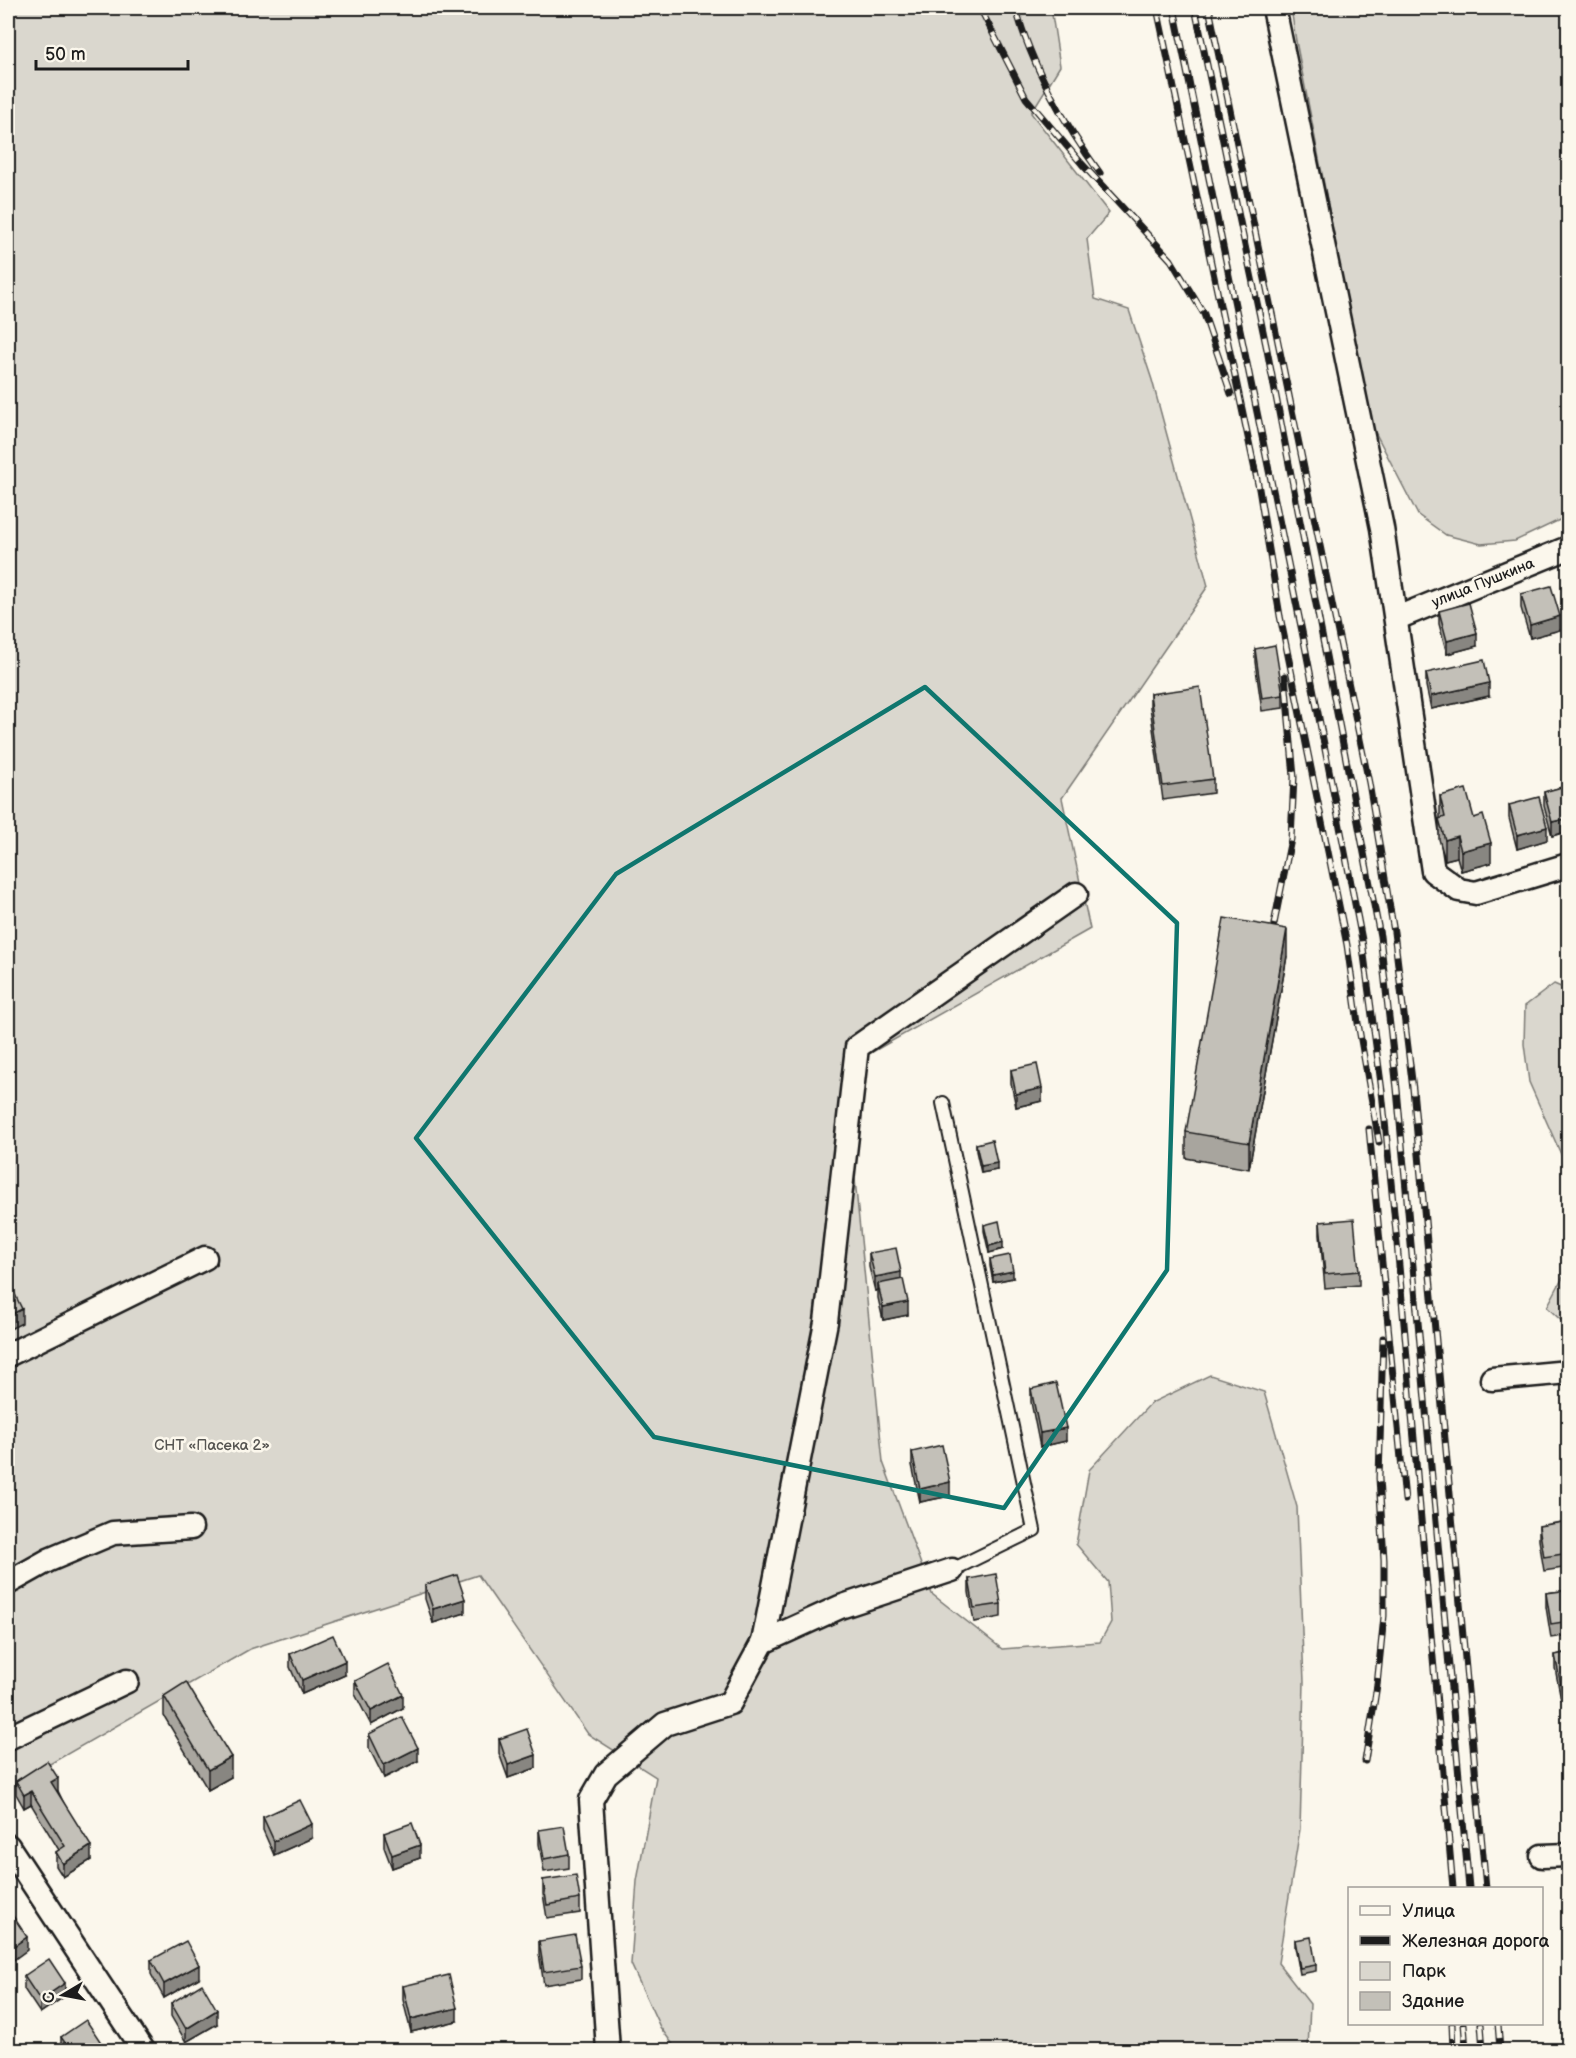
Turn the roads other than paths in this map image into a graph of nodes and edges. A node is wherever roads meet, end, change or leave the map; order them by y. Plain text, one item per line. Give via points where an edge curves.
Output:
1 (1274, 8) edge
2 (1569, 548) edge
3 (1397, 618) junction
4 (1569, 865) edge
5 (1076, 894) dead end
6 (943, 1103) dead end
7 (205, 1258) dead end
8 (8, 1355) edge
9 (1569, 1372) edge
10 (1492, 1379) dead end
11 (191, 1528) dead end
12 (952, 1570) joint
13 (8, 1583) edge
14 (763, 1642) junction
15 (127, 1681) dead end
16 (8, 1738) edge
17 (8, 1846) edge
18 (1569, 1855) edge
19 (1542, 1856) dead end
20 (143, 2050) edge
21 (608, 2050) edge

1 - 3 street via 1382,528
2 - 3 street, улица Пушкина
3 - 4 street via 1433,871 1459,890 1476,893
5 - 14 street via 857,1047 826,1322
6 - 12 lane via 1034,1530
7 - 8 street
9 - 10 street
11 - 13 street via 112,1533
12 - 14 street via 840,1607
14 - 21 street via 730,1703 665,1724 606,1774 591,1800
15 - 16 street
17 - 20 street
18 - 19 street

